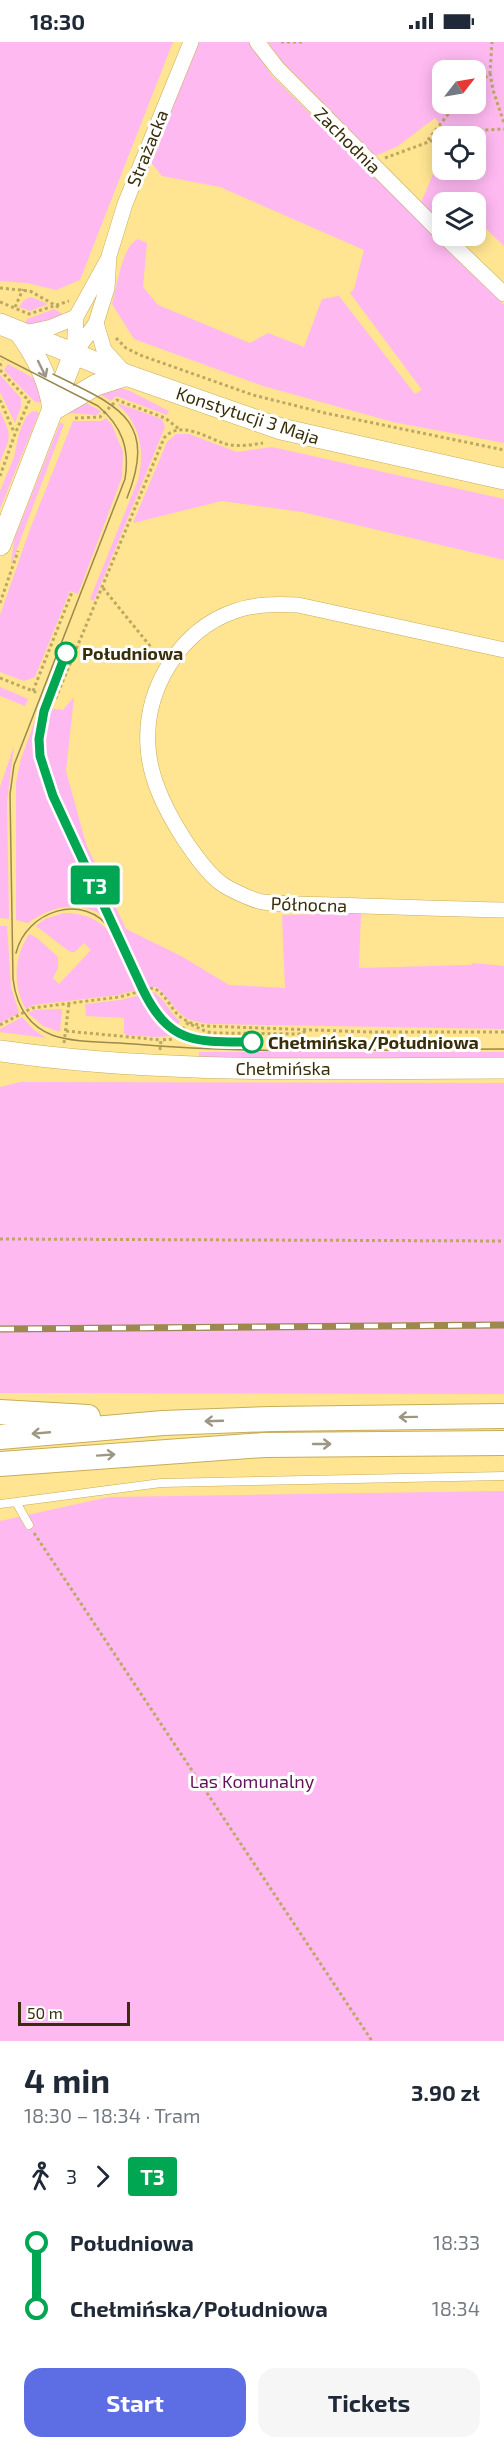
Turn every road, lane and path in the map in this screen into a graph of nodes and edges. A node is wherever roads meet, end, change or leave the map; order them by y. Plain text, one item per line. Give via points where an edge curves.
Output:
1 (191, 42) edge
2 (257, 42) edge
3 (281, 42) edge
4 (305, 42) edge
5 (492, 42) edge
6 (490, 73) junction
7 (486, 77) edge
8 (448, 114) edge
9 (504, 123) edge
10 (504, 129) edge
11 (486, 130) edge
12 (432, 140) edge
13 (427, 142) junction
14 (370, 163) junction
15 (432, 224) edge
16 (454, 246) edge
17 (109, 256) junction
18 (0, 288) edge
19 (23, 289) junction
20 (504, 294) edge
21 (69, 301) dead end
22 (0, 302) edge
23 (56, 305) junction
24 (76, 317) junction
25 (96, 323) junction
26 (10, 325) edge
27 (122, 351) dead end
28 (74, 354) junction
29 (2, 360) dead end
30 (0, 368) edge
31 (127, 375) junction
32 (0, 400) edge
33 (252, 400) dead end
34 (61, 414) junction
35 (179, 429) junction
36 (15, 434) junction
37 (266, 442) dead end
38 (504, 450) edge
39 (0, 476) edge
40 (504, 479) edge
41 (10, 545) edge
42 (103, 588) junction
43 (72, 592) dead end
44 (0, 603) edge
45 (504, 650) edge
46 (168, 668) junction
47 (0, 678) edge
48 (33, 691) junction
49 (38, 693) dead end
50 (51, 698) dead end
51 (504, 910) edge
52 (69, 1003) junction
53 (188, 1023) junction
54 (0, 1025) edge
55 (66, 1031) junction
56 (504, 1032) edge
57 (161, 1040) junction
58 (0, 1052) edge
59 (154, 1052) dead end
60 (65, 1053) junction
61 (0, 1062) edge
62 (504, 1068) edge
63 (0, 1239) edge
64 (504, 1241) edge
65 (0, 1412) edge
66 (504, 1416) edge
67 (163, 1424) junction
68 (0, 1437) edge
69 (504, 1443) edge
70 (0, 1464) edge
71 (504, 1476) edge
72 (16, 1502) junction
73 (0, 1504) edge
74 (29, 1525) joint
75 (372, 2041) edge

1 - 17 street, Strażacka via 125,204
2 - 14 street, Zachodnia via 278,69
3 - 4 path
5 - 6 path
6 - 7 path
6 - 9 path
8 - 13 path
10 - 11 path
12 - 13 path
13 - 14 path
14 - 15 street, Zachodnia
16 - 20 street, Zachodnia
17 - 24 street, Strażacka
17 - 25 street, Strażacka via 107,288
18 - 19 path
19 - 23 path
19 - 26 path
21 - 23 path
22 - 23 path via 29,314
23 - 24 path
24 - 26 street via 52,327
24 - 28 street, Strażacka
25 - 28 street, Strażacka
25 - 31 street via 104,350
25 - 38 path via 108,327 126,348 140,355 253,394
26 - 28 street, Konstytucji 3 Maja
26 -> 34 street via 30,347
27 - 33 path
28 - 31 street, Konstytucji 3 Maja
28 - 34 street
29 - 30 path
30 - 36 path via 29,401
31 - 34 street via 96,385
31 - 40 street, Konstytucji 3 Maja via 281,429
32 - 36 path
34 - 35 path via 100,417 117,400 165,418
34 - 41 street
35 - 37 path via 237,446
35 - 42 path via 164,438
36 - 39 path
41 - 44 path
42 - 46 path
42 - 50 path via 55,700
43 - 48 path
45 - 46 street, Północna via 298,605 273,604 234,611 195,632
46 - 51 street, Północna via 152,704 149,760 168,815 222,884 261,902
47 - 48 path
48 - 49 path
52 - 53 path via 153,988
52 - 54 path via 32,1008
52 - 55 path
53 - 56 path via 369,1032
53 - 57 path via 174,1040
55 - 57 path
55 - 60 path
57 - 59 path via 160,1053
58 - 60 street, Chełmińska
60 - 61 street, Chełmińska
60 - 62 street, Chełmińska via 202,1068
63 - 64 path
65 - 67 main road
66 -> 67 main road
67 -> 68 main road
70 -> 69 main road via 264,1445
71 - 72 lane via 161,1483
72 - 73 lane
72 - 74 lane
74 - 75 path

